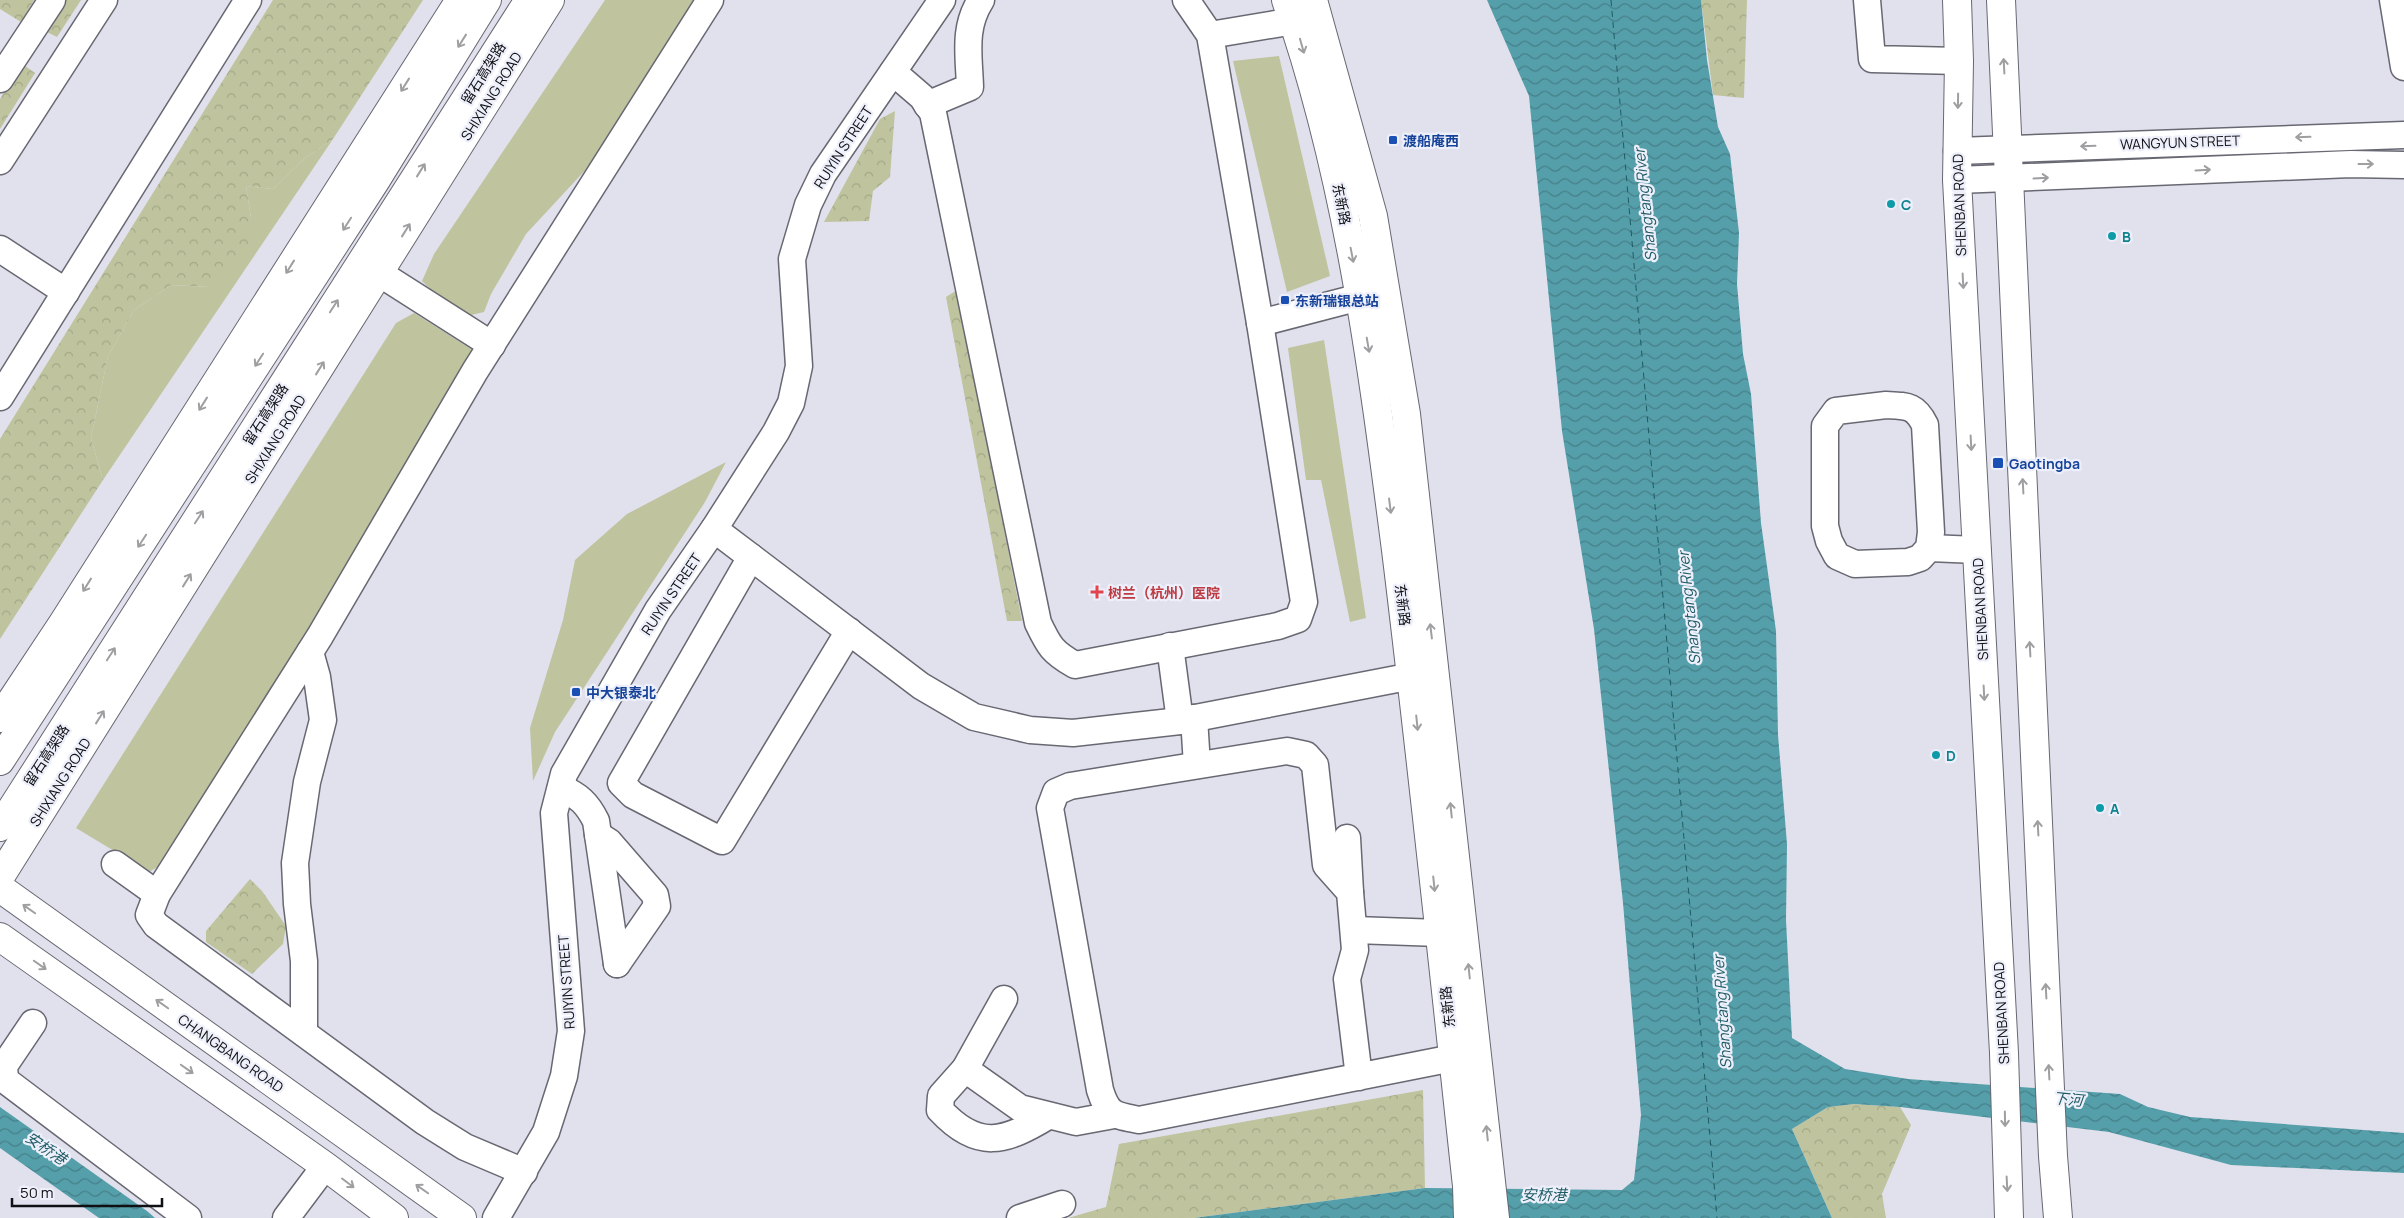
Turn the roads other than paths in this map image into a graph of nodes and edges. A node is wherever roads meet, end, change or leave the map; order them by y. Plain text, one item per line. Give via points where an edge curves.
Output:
1 (52, 0) edge
2 (104, 0) edge
3 (248, 0) edge
4 (460, 0) edge
5 (487, 0) edge
6 (529, 0) edge
7 (550, 0) edge
8 (710, 0) edge
9 (942, 0) edge
10 (981, 0) edge
11 (1186, 0) edge
12 (1313, 0) edge
13 (1867, 0) edge
14 (1957, 0) edge
15 (2001, 0) edge
16 (2393, 0) edge
17 (1290, 10) edge
18 (1210, 35) junction
19 (1959, 61) junction
20 (4, 64) edge
21 (2404, 67) edge
22 (893, 72) junction
23 (927, 105) junction
24 (2404, 135) edge
25 (2008, 149) junction
26 (1957, 150) junction
27 (0, 161) edge
28 (2404, 165) edge
29 (1957, 180) junction
30 (2010, 180) junction
31 (0, 249) edge
32 (379, 273) junction
33 (66, 292) junction
34 (1360, 297) junction
35 (1260, 323) junction
36 (492, 344) junction
37 (0, 398) edge
38 (714, 529) junction
39 (1929, 548) junction
40 (1977, 550) junction
41 (751, 557) junction
42 (849, 631) junction
43 (1170, 646) junction
44 (310, 652) junction
45 (1424, 673) junction
46 (0, 718) edge
47 (1187, 719) junction
48 (0, 761) edge
49 (1197, 765) junction
50 (561, 788) junction
51 (0, 828) edge
52 (598, 835) dead end
53 (1347, 838) dead end
54 (114, 864) dead end
55 (0, 877) edge
56 (0, 888) edge
57 (1350, 892) junction
58 (157, 894) junction
59 (1355, 930) junction
60 (1439, 933) junction
61 (0, 937) edge
62 (1004, 999) dead end
63 (33, 1023) dead end
64 (304, 1033) junction
65 (1453, 1058) junction
66 (965, 1069) junction
67 (1359, 1076) junction
68 (1114, 1115) junction
69 (1048, 1116) junction
70 (324, 1166) junction
71 (524, 1172) junction
72 (1479, 1184) junction
73 (1062, 1204) dead end
74 (188, 1218) edge
75 (286, 1218) edge
76 (394, 1218) edge
77 (462, 1218) edge
78 (496, 1218) edge
79 (1020, 1218) edge
80 (1468, 1218) edge
81 (1495, 1218) edge
82 (2009, 1218) edge
83 (2058, 1218) edge

1 - 20 street
2 - 27 street
3 - 33 street
4 -> 46 main road
5 -> 48 main road via 376,180
51 -> 6 main road, 留石高架路
32 -> 7 main road, SHIXIANG ROAD
8 - 36 street
9 - 22 street, RUIYIN STREET
10 - 23 street via 968,29 970,87
11 - 18 street
45 -> 12 main road, 东新路 via 1406,414 1373,216
13 - 19 street via 1872,59
14 - 19 main road, SHENBAN ROAD
25 -> 15 main road
16 - 21 street
17 - 18 street
17 -> 34 main road, 东新路 via 1332,154
18 - 35 street
19 -> 26 main road, SHENBAN ROAD
22 - 23 street
22 - 38 street, RUIYIN STREET via 823,174 808,205 792,259 799,366 791,403
23 - 43 street via 933,113 946,166 1038,623 1046,642 1057,655 1075,665
24 -> 25 street, WANGYUN STREET
25 - 26 street, WANGYUN STREET
25 - 30 main road
26 - 29 main road, SHENBAN ROAD
30 -> 28 street, WANGYUN STREET via 2350,164
29 - 30 street, WANGYUN STREET
29 -> 40 main road, SHENBAN ROAD
83 -> 30 main road
31 - 33 street
32 - 36 street
55 -> 32 main road, SHIXIANG ROAD
33 - 37 street
34 - 35 street
34 -> 45 main road, 东新路
35 - 43 street via 1304,602 1298,618 1278,626
36 - 44 street
38 - 41 street
38 - 50 street, RUIYIN STREET via 658,610 564,774
39 - 39 street via 1920,558 1908,562 1855,564 1838,556 1825,526 1825,426 1836,411 1886,405 1907,406 1919,413 1925,425 1931,532
39 - 40 street
40 -> 82 main road, SHENBAN ROAD via 2004,1054
41 - 42 street
41 - 42 street via 621,783 633,795 722,841
42 - 47 street via 921,686 974,717 1030,730 1073,733
43 - 47 street
44 - 58 street
44 - 64 street via 324,720 307,782 296,862 304,961
45 - 47 street
45 -> 60 main road, 东新路
72 -> 45 main road, 东新路
47 - 49 street
49 - 57 street via 1287,751 1306,755 1314,765 1326,865
49 - 68 street via 1070,786 1056,792 1050,808 1100,1090 1105,1105
50 - 52 street via 588,805 596,821
50 - 71 street, RUIYIN STREET via 554,813 571,1031 564,1076 549,1123
53 - 57 street
54 - 58 street
77 -> 56 main road, CHANGBANG ROAD
57 - 59 street
58 - 64 street via 149,915 156,925
59 - 60 street
59 - 67 street via 1355,950 1347,979
60 - 65 main road, 东新路
61 -> 70 main road
62 - 66 street
63 - 74 street via 4,1066 5,1080
64 - 71 street via 425,1122 457,1142
65 - 67 street
65 - 72 main road, 东新路
66 - 69 street via 1020,1108
66 - 69 street via 941,1096 940,1110 952,1123 977,1137 995,1139 1023,1131
67 - 68 street via 1140,1120
68 - 69 street via 1076,1122
70 - 75 street
70 -> 76 main road
71 - 78 street, RUIYIN STREET
72 - 80 main road, 东新路
72 - 81 main road, 东新路
73 - 79 street

